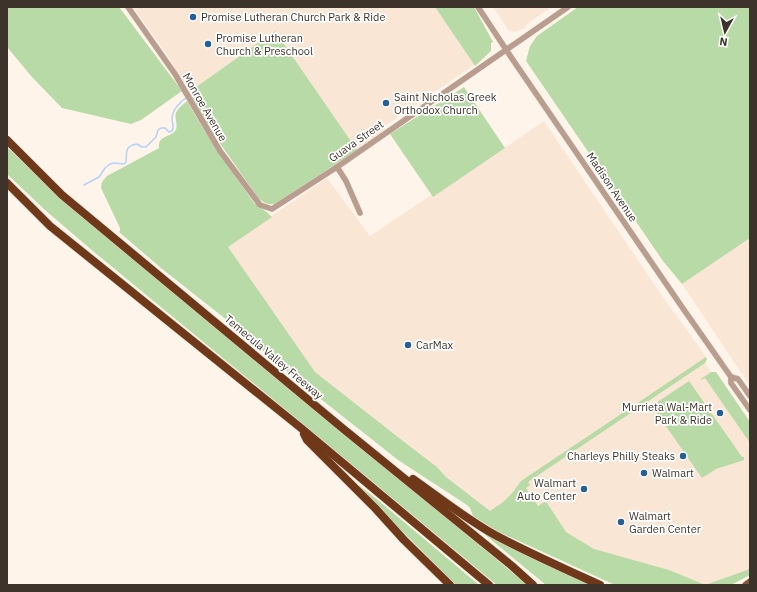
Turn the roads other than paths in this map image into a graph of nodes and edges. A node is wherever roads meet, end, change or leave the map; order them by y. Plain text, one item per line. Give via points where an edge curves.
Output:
1 (128, 7) edge
2 (478, 7) edge
3 (568, 7) edge
4 (506, 50) junction
5 (7, 140) edge
6 (337, 167) junction
7 (7, 183) edge
8 (272, 209) joint
9 (360, 213) dead end
10 (731, 377) junction
11 (750, 396) edge
12 (750, 410) edge
13 (341, 427) junction
14 (300, 428) junction
15 (750, 582) edge
16 (450, 585) edge
17 (489, 585) edge
18 (534, 585) edge
19 (600, 585) edge
20 (746, 585) edge

1 - 8 street, Monroe Avenue via 175,74 220,151 260,205
2 - 4 street, Madison Avenue
3 - 4 street, Guava Street
4 - 6 street, Guava Street
4 - 10 street, Madison Avenue
5 - 13 highway, Temecula Valley Freeway via 62,195
6 - 8 street, Guava Street
6 - 9 street
7 - 14 highway via 50,226
10 - 11 street, Madison Avenue via 738,379
10 - 12 street, Madison Avenue via 731,383
13 - 18 highway, Temecula Valley Freeway
13 - 19 highway via 481,527
14 - 16 highway via 307,440
14 - 17 highway
15 - 20 main road

